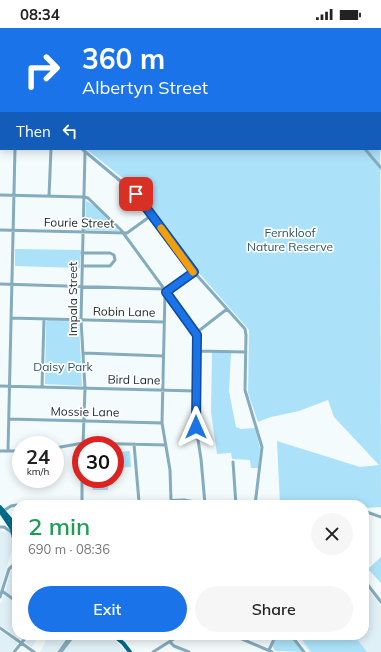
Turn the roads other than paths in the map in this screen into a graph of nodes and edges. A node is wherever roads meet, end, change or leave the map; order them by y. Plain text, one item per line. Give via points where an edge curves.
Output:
1 (15, 150) edge
2 (51, 150) edge
3 (366, 150) edge
4 (85, 152) joint
5 (381, 168) edge
6 (0, 195) edge
7 (14, 195) junction
8 (49, 196) junction
9 (84, 197) junction
10 (152, 215) junction
11 (0, 230) edge
12 (13, 231) junction
13 (83, 232) junction
14 (124, 233) junction
15 (82, 253) junction
16 (82, 266) junction
17 (194, 272) junction
18 (0, 284) edge
19 (12, 284) junction
20 (81, 286) junction
21 (163, 289) junction
22 (166, 292) junction
23 (173, 302) junction
24 (164, 305) junction
25 (227, 309) junction
26 (11, 318) junction
27 (44, 319) junction
28 (81, 320) junction
29 (164, 322) junction
30 (196, 333) junction
31 (197, 351) junction
32 (246, 352) junction
33 (83, 353) junction
34 (163, 356) junction
35 (0, 386) edge
36 (9, 386) junction
37 (42, 387) junction
38 (84, 388) junction
39 (162, 390) junction
40 (196, 391) junction
41 (9, 419) junction
42 (84, 421) junction
43 (162, 423) junction
44 (83, 436) edge
45 (124, 444) edge
46 (134, 444) junction
47 (166, 445) junction
48 (0, 451) edge
49 (8, 451) junction
50 (12, 451) edge
51 (233, 462) dead end
52 (82, 488) edge
53 (82, 500) edge
54 (138, 500) edge
55 (171, 500) edge
56 (204, 500) edge
57 (236, 500) edge
58 (256, 500) edge
59 (12, 506) edge
60 (0, 507) edge
61 (2, 511) edge
62 (369, 512) edge
63 (381, 516) edge
64 (2, 527) edge
65 (12, 528) edge
66 (12, 532) edge
67 (12, 566) edge
68 (369, 586) edge
69 (2, 591) junction
70 (0, 597) edge
71 (12, 598) edge
72 (381, 602) edge
73 (0, 628) edge
74 (12, 637) edge
75 (16, 640) edge
76 (25, 640) edge
77 (67, 640) edge
78 (70, 640) edge
79 (120, 640) edge
80 (173, 640) edge
81 (245, 640) edge
82 (274, 640) edge
83 (296, 640) edge
84 (170, 642) junction
85 (22, 644) junction
86 (270, 651) edge
87 (14, 652) edge
88 (34, 652) edge
89 (60, 652) edge
90 (131, 652) edge
91 (153, 652) edge
92 (189, 652) edge
93 (304, 652) edge

1 - 7 street
2 - 8 street
3 - 5 street
4 - 9 street, Impala Street
4 - 10 street via 136,194
6 - 7 street
7 - 8 street
7 - 12 street
8 - 9 street
9 - 13 street, Impala Street
9 - 14 street via 104,212
10 - 14 street, Fourie Street
10 - 17 street
11 - 12 street, Fourie Street
12 - 13 street, Fourie Street
12 - 19 street
13 - 14 street, Fourie Street
13 - 15 street, Impala Street
14 - 21 street
15 - 16 street, Impala Street
15 - 16 street via 110,253 114,255 115,260 110,266
16 - 20 street, Impala Street
17 - 22 street
17 - 25 street
18 - 19 street
19 - 20 street
19 - 26 street
20 - 21 street
20 - 28 street, Impala Street
21 - 22 street
22 - 23 street
22 - 24 street
23 - 24 street
23 - 30 street
24 - 29 street
25 - 30 street
25 - 32 street via 245,329
26 - 27 street, Robin Lane
26 - 36 street
27 - 28 street, Robin Lane
27 - 37 street
28 - 29 street, Robin Lane
28 - 33 street, Impala Street
29 - 34 street
30 - 31 street
31 - 32 street
31 - 40 street
32 - 58 street via 246,394 262,447
33 - 34 street
33 - 38 street, Impala Street
34 - 39 street
35 - 36 street, Bird Lane
36 - 37 street, Bird Lane
36 - 41 street
37 - 38 street, Bird Lane
38 - 39 street, Bird Lane
38 - 42 street, Impala Street
39 - 40 street, Bird Lane
39 - 43 street
40 - 56 street via 196,427
41 - 42 street, Mossie Lane
41 - 49 street
42 - 43 street, Mossie Lane
42 - 44 street, Impala Street
43 - 47 street
45 - 46 street
46 - 47 street
46 - 54 street
47 - 55 street
48 - 49 street
49 - 50 street
51 - 57 street
52 - 53 street
59 - 61 street
60 - 61 main road
61 - 65 main road
62 - 63 street
64 - 66 street
67 - 69 street
68 - 72 street
69 - 70 street
69 - 71 street
73 - 74 street
75 - 85 street
76 - 85 street
77 - 89 street
78 - 89 street
79 - 90 main road
80 - 84 street
81 - 86 street
82 - 86 street
83 - 93 street
84 - 91 street
84 - 92 street
85 - 87 street
85 - 88 street

